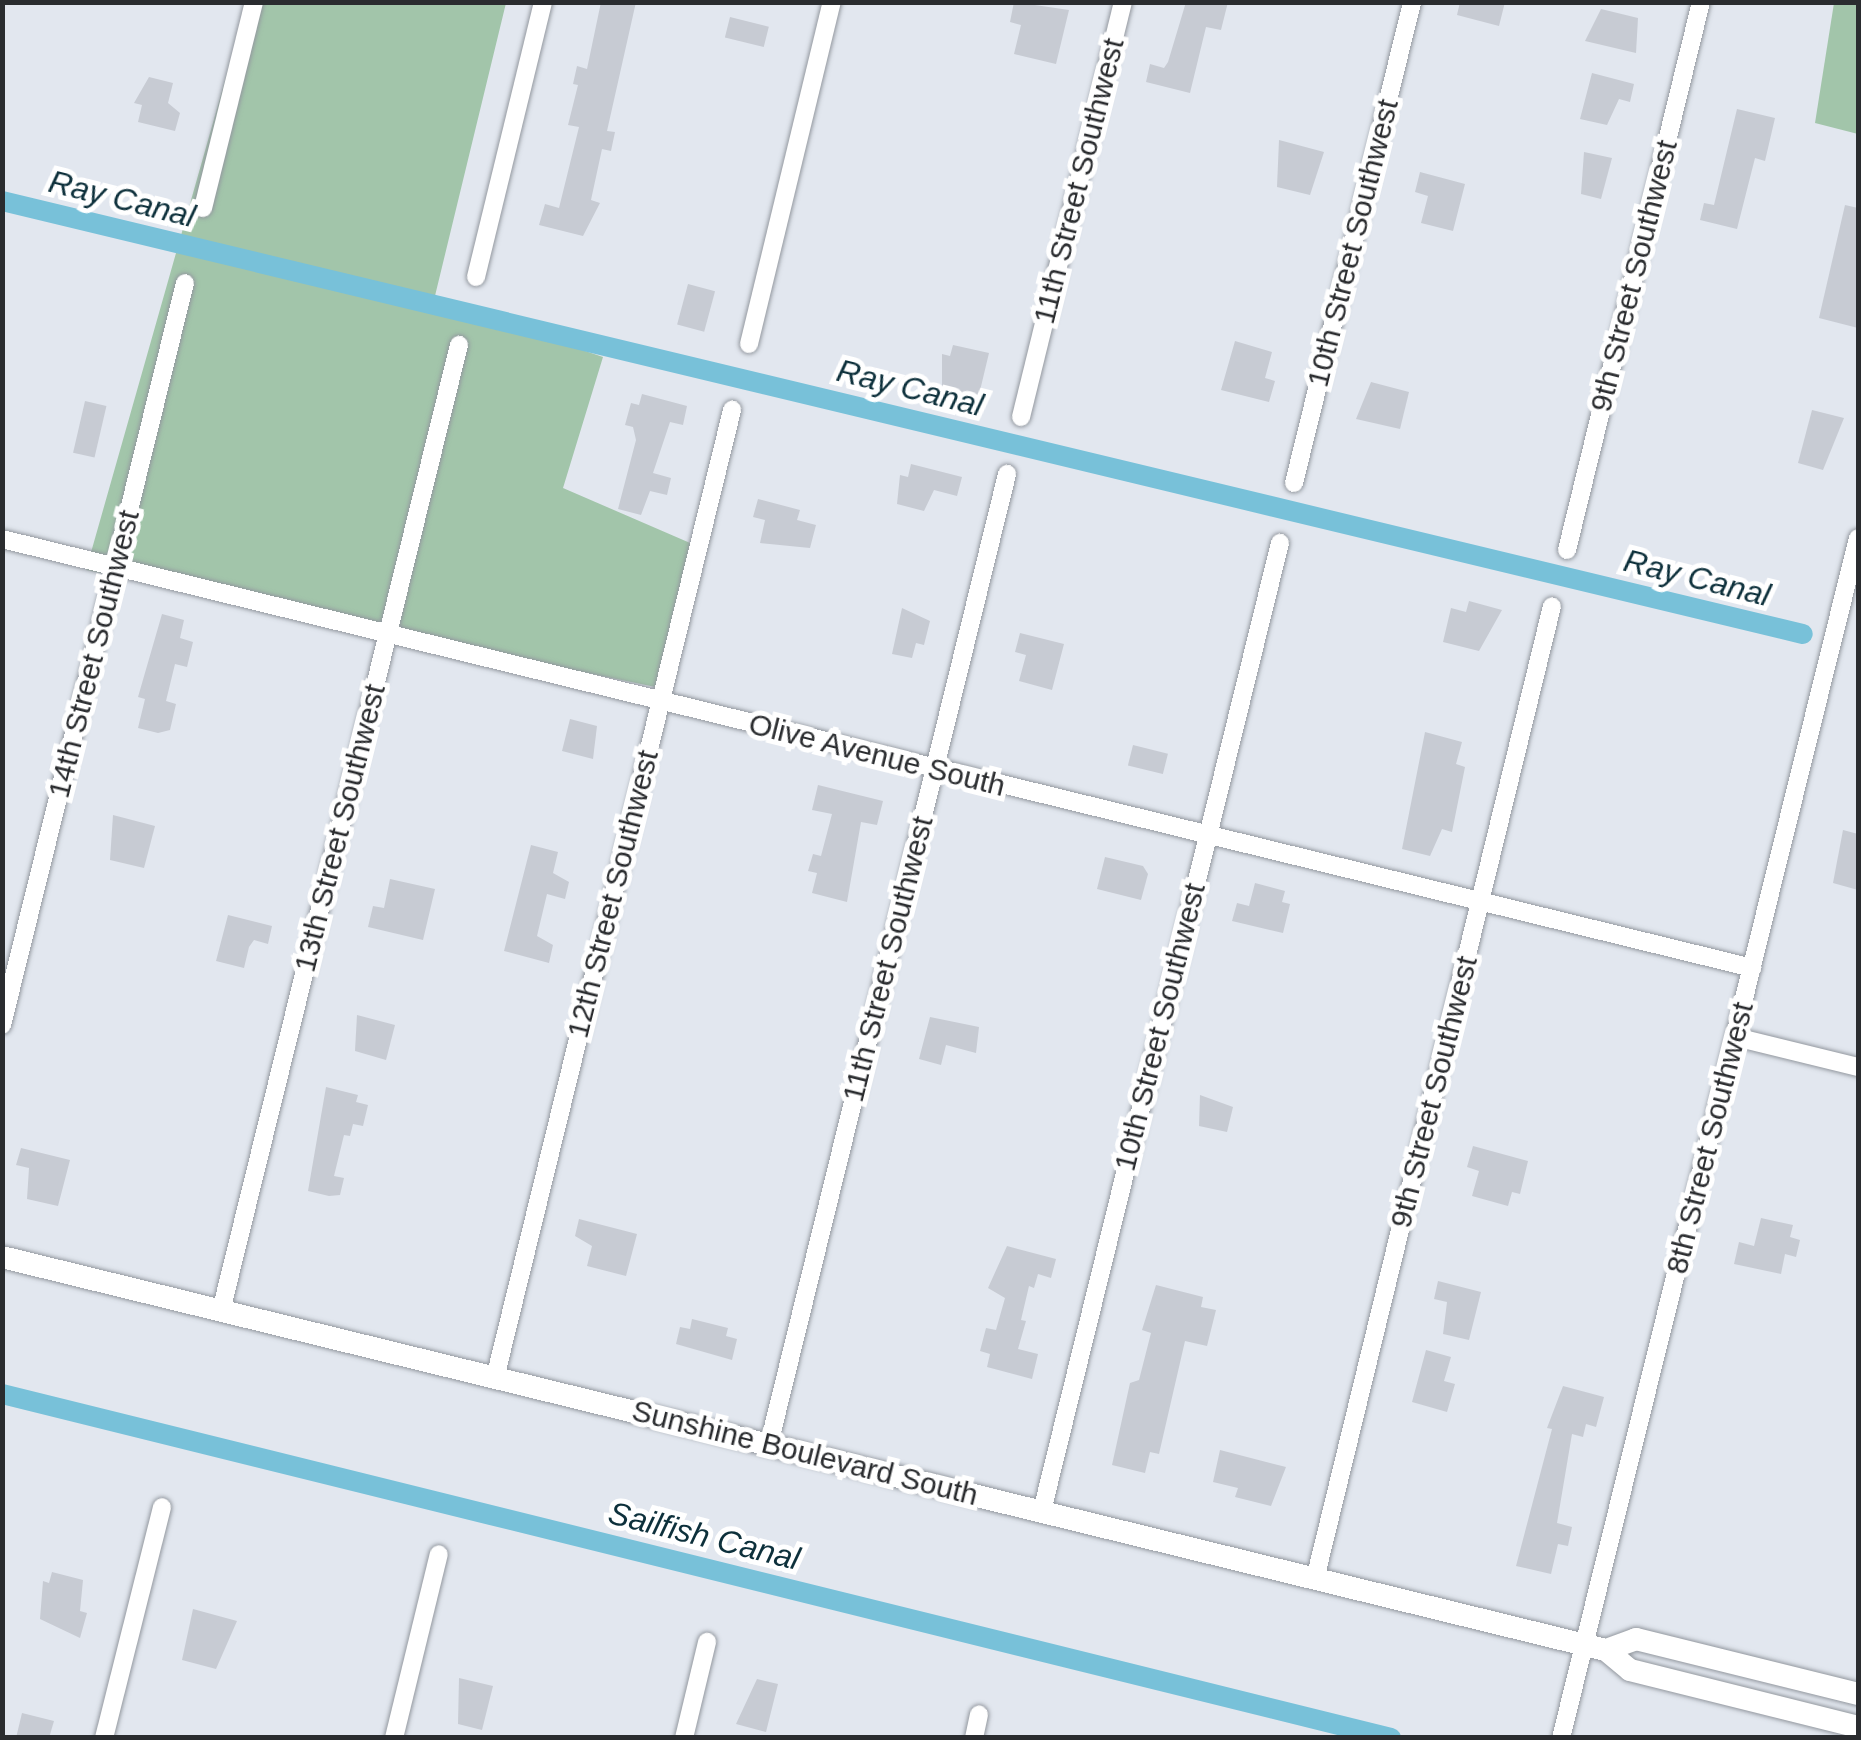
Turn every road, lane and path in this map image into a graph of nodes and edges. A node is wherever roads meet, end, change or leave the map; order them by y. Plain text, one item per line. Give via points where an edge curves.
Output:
1 (254, 2) edge
2 (543, 2) edge
3 (832, 2) edge
4 (1124, 2) edge
5 (1412, 2) edge
6 (1701, 2) edge
7 (203, 208) dead end
8 (476, 277) dead end
9 (185, 284) dead end
10 (749, 344) dead end
11 (459, 345) dead end
12 (732, 410) dead end
13 (1020, 417) dead end
14 (1007, 474) dead end
15 (1294, 483) dead end
16 (1858, 538) edge
17 (2, 540) edge
18 (1280, 543) dead end
19 (1567, 550) dead end
20 (115, 567) junction
21 (1552, 606) dead end
22 (388, 634) junction
23 (660, 702) junction
24 (935, 768) junction
25 (1207, 836) junction
26 (1480, 902) junction
27 (1752, 968) junction
28 (2, 1025) edge
29 (1735, 1036) junction
30 (1858, 1067) edge
31 (2, 1257) edge
32 (221, 1311) junction
33 (495, 1378) junction
34 (768, 1444) junction
35 (162, 1507) dead end
36 (1042, 1511) junction
37 (439, 1554) dead end
38 (1314, 1579) junction
39 (708, 1642) dead end
40 (1596, 1648) junction
41 (1858, 1694) edge
42 (979, 1715) dead end
43 (1858, 1727) edge
44 (1561, 1737) edge
45 (104, 1738) edge
46 (394, 1738) edge
47 (684, 1738) edge
48 (974, 1738) edge

1 - 7 street
2 - 8 street
3 - 10 street
4 - 13 street, 11th Street Southwest
5 - 15 street, 10th Street Southwest
6 - 19 street, 9th Street Southwest
9 - 20 street, 14th Street Southwest
11 - 22 street, 13th Street Southwest
12 - 23 street, 12th Street Southwest
14 - 24 street, 11th Street Southwest
16 - 27 street, 8th Street Southwest
17 - 20 street, Olive Avenue South
18 - 25 street, 10th Street Southwest
20 - 22 street, Olive Avenue South
20 - 28 street, 14th Street Southwest
21 - 26 street, 9th Street Southwest
22 - 23 street, Olive Avenue South
22 - 32 street, 13th Street Southwest
23 - 24 street, Olive Avenue South
23 - 33 street, 12th Street Southwest
24 - 25 street, Olive Avenue South
24 - 34 street, 11th Street Southwest
25 - 26 street, Olive Avenue South
25 - 36 street, 10th Street Southwest
26 - 27 street, Olive Avenue South
26 - 38 street, 9th Street Southwest
27 - 29 street, 8th Street Southwest
29 - 30 street
29 - 40 street, 8th Street Southwest
31 - 32 street, Sunshine Boulevard South
32 - 33 street, Sunshine Boulevard South
33 - 34 street, Sunshine Boulevard South
34 - 36 street, Sunshine Boulevard South
35 - 45 street
36 - 38 street, Sunshine Boulevard South
37 - 46 street
38 - 40 street, Sunshine Boulevard South
39 - 47 street
40 - 41 street, Sunshine Boulevard South via 1636,1639
40 - 43 street, Sunshine Boulevard South via 1630,1670
40 - 44 street, 8th Street Southwest
42 - 48 street

